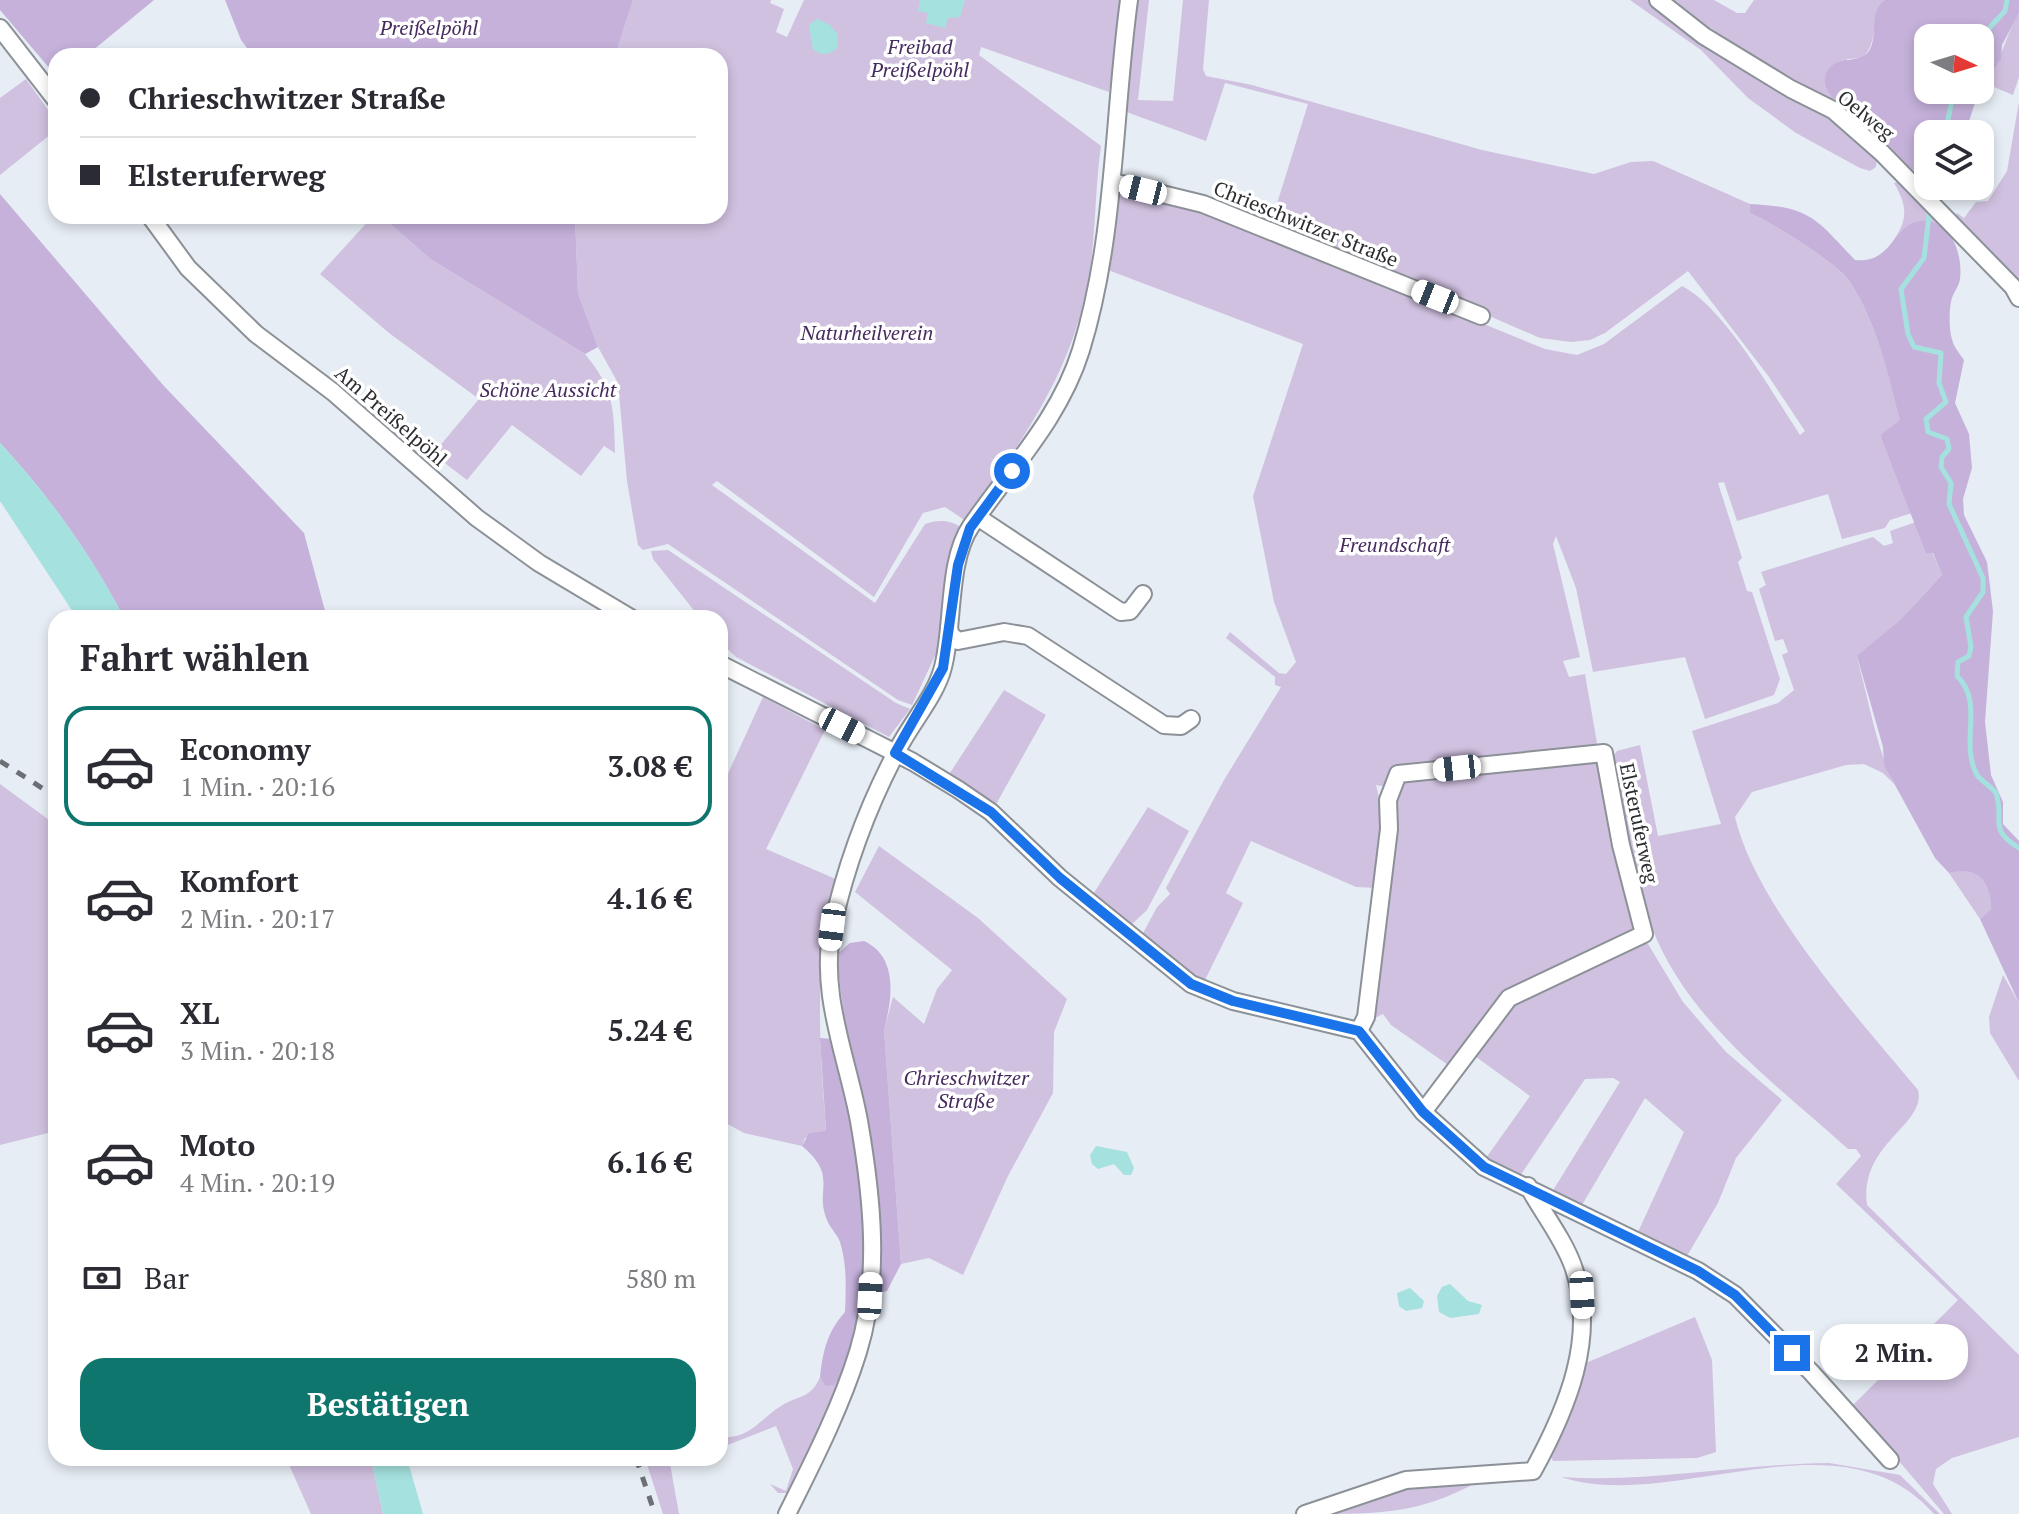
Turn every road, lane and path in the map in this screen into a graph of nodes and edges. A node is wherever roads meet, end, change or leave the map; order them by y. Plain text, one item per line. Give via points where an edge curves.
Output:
1 (1129, 0) edge
2 (1658, 0) edge
3 (0, 28) edge
4 (48, 90) edge
5 (1113, 182) junction
6 (156, 224) edge
7 (2019, 298) edge
8 (1481, 316) dead end
9 (979, 518) junction
10 (1143, 594) dead end
11 (618, 610) edge
12 (948, 620) junction
13 (728, 668) edge
14 (1191, 719) dead end
15 (895, 753) junction
16 (1359, 1031) junction
17 (1423, 1112) junction
18 (1528, 1186) junction
19 (1890, 1460) dead end
20 (787, 1514) edge
21 (1305, 1514) edge

1 - 5 street
2 - 7 street, Oelweg via 1704,36 1833,110 1882,153
3 - 4 street
5 - 8 street, Chrieschwitzer Straße via 1203,204
5 - 9 street via 1098,281 1062,401
6 - 11 street, Am Preißelpöhl via 188,268 256,334 333,392 477,518
9 - 10 street via 1121,612 1130,611
9 - 12 street via 962,553
12 - 14 street via 953,639 1004,632 1028,636 1164,725 1181,726
12 - 15 street via 943,668
13 - 15 street
15 - 16 street via 991,812 1060,878 1191,984 1233,1001
15 - 20 street via 843,888 828,964 829,992 859,1121 873,1230 870,1296 858,1352
16 - 17 street
16 - 17 street, Elsteruferweg via 1368,1001 1388,800 1398,774 1604,753 1644,934 1509,998
17 - 18 street via 1484,1167
18 - 19 street via 1735,1295
18 - 21 street via 1572,1262 1584,1325 1558,1424 1533,1471 1406,1480

